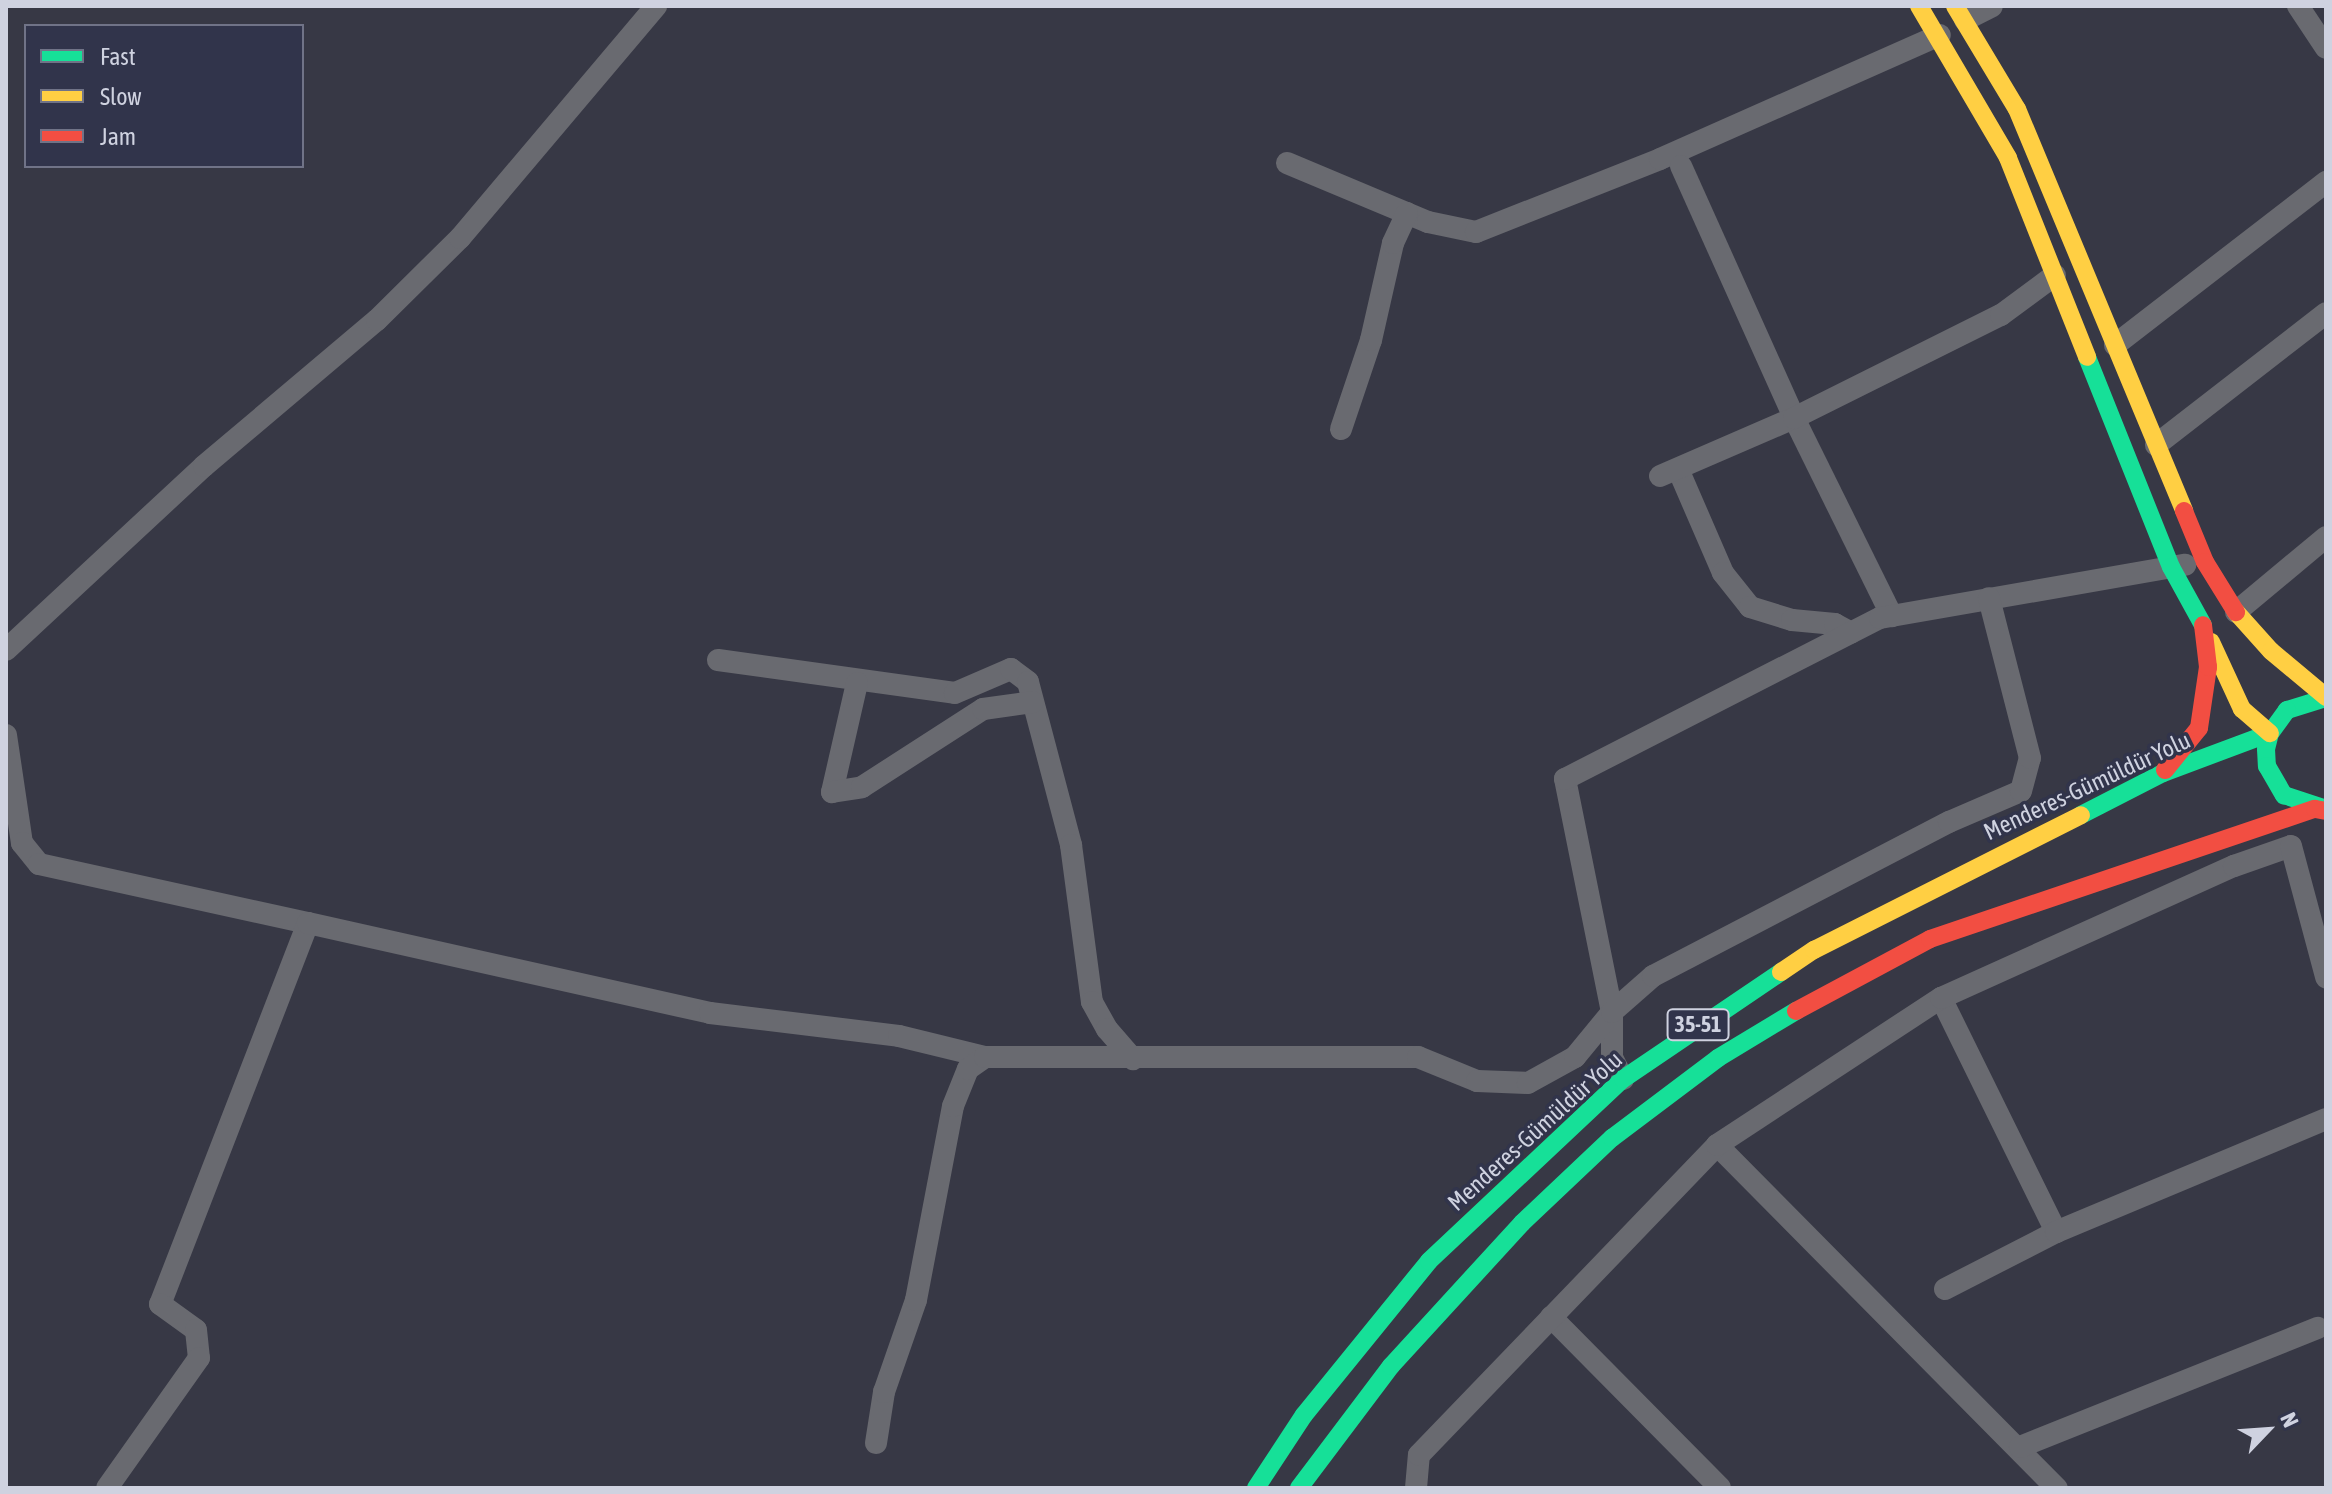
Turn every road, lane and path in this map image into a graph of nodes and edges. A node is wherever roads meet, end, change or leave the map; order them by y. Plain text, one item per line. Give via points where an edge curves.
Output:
1 (656, 6) edge
2 (1919, 6) edge
3 (1992, 6) edge
4 (2298, 6) edge
5 (1960, 13) edge
6 (1940, 35) junction
7 (2326, 48) edge
8 (1287, 163) dead end
9 (1681, 166) dead end
10 (2326, 182) edge
11 (1407, 213) junction
12 (2055, 275) junction
13 (2326, 313) edge
14 (2115, 345) junction
15 (1794, 418) junction
16 (1341, 429) dead end
17 (2156, 445) junction
18 (2326, 537) edge
19 (2205, 562) junction
20 (2171, 567) junction
21 (1989, 598) junction
22 (2236, 612) junction
23 (1892, 616) junction
24 (2203, 625) junction
25 (1851, 633) junction
26 (6, 650) edge
27 (718, 660) dead end
28 (857, 683) junction
29 (2326, 698) edge
30 (1033, 702) junction
31 (2270, 733) junction
32 (6, 735) edge
33 (2163, 773) junction
34 (2322, 810) edge
35 (308, 923) junction
36 (2326, 977) edge
37 (1941, 998) junction
38 (1612, 1012) junction
39 (985, 1057) junction
40 (1133, 1059) junction
41 (1623, 1079) junction
42 (2326, 1119) edge
43 (1717, 1145) junction
44 (2056, 1232) junction
45 (1945, 1289) dead end
46 (1551, 1317) junction
47 (2318, 1328) dead end
48 (876, 1443) dead end
49 (2020, 1447) junction
50 (2051, 1486) edge
51 (107, 1488) edge
52 (1256, 1488) edge
53 (1299, 1488) edge
54 (1416, 1488) edge
55 (1720, 1488) edge

1 - 26 street via 450,248 377,320 75,581
2 - 6 main road
3 - 5 street
4 - 7 street
5 - 14 main road via 2017,109
6 - 11 street via 1660,159 1476,232
6 - 12 main road via 2008,158
8 - 11 street
9 - 15 street
10 - 14 street
11 - 16 street via 1393,243 1371,340
12 - 15 street via 2001,315
12 - 20 main road
13 - 17 street
14 - 17 main road
15 - 23 street
15 - 25 street via 1669,473 1723,573 1750,607 1792,620 1835,624
17 - 19 main road
18 - 22 street
19 - 20 street
19 - 22 main road
20 - 21 street
20 - 24 main road
21 - 23 street
21 - 38 street via 2030,758 2021,791 1726,936 1653,976
22 - 29 main road via 2271,651
23 - 25 street
24 - 31 main road via 2242,709
24 - 33 main road via 2208,667 2199,728
25 - 38 street via 1565,779
27 - 28 street
28 - 30 street via 955,693 1011,669 1028,682
28 - 30 street via 832,792 862,787 983,709
29 - 31 main road via 2287,710
30 - 40 street via 1071,845 1092,1002
31 - 33 main road, Menderes-Gümüldür Yolu / 35-51
31 - 34 main road via 2267,766 2274,782 2284,795
32 - 35 street via 22,843 39,864
33 - 41 main road, Menderes-Gümüldür Yolu / 35-51 via 1814,950
34 - 53 main road, 35-51 via 1930,939 1851,977 1718,1058 1612,1138 1522,1223 1391,1366
35 - 39 street via 710,1013 899,1036
35 - 51 street via 160,1304 196,1330 199,1358
36 - 37 street via 2291,846
37 - 43 street
37 - 44 street
38 - 40 street via 1575,1057 1528,1083 1477,1081 1418,1057
38 - 41 street via 1612,1057
39 - 40 street
39 - 48 street via 968,1069 953,1106 916,1300 884,1392
41 - 52 main road, Menderes-Gümüldür Yolu / 35-51 via 1429,1261 1304,1415
42 - 44 street
43 - 46 street
43 - 49 street
44 - 45 street
46 - 54 street via 1419,1455
46 - 55 street
47 - 49 street
49 - 50 street

